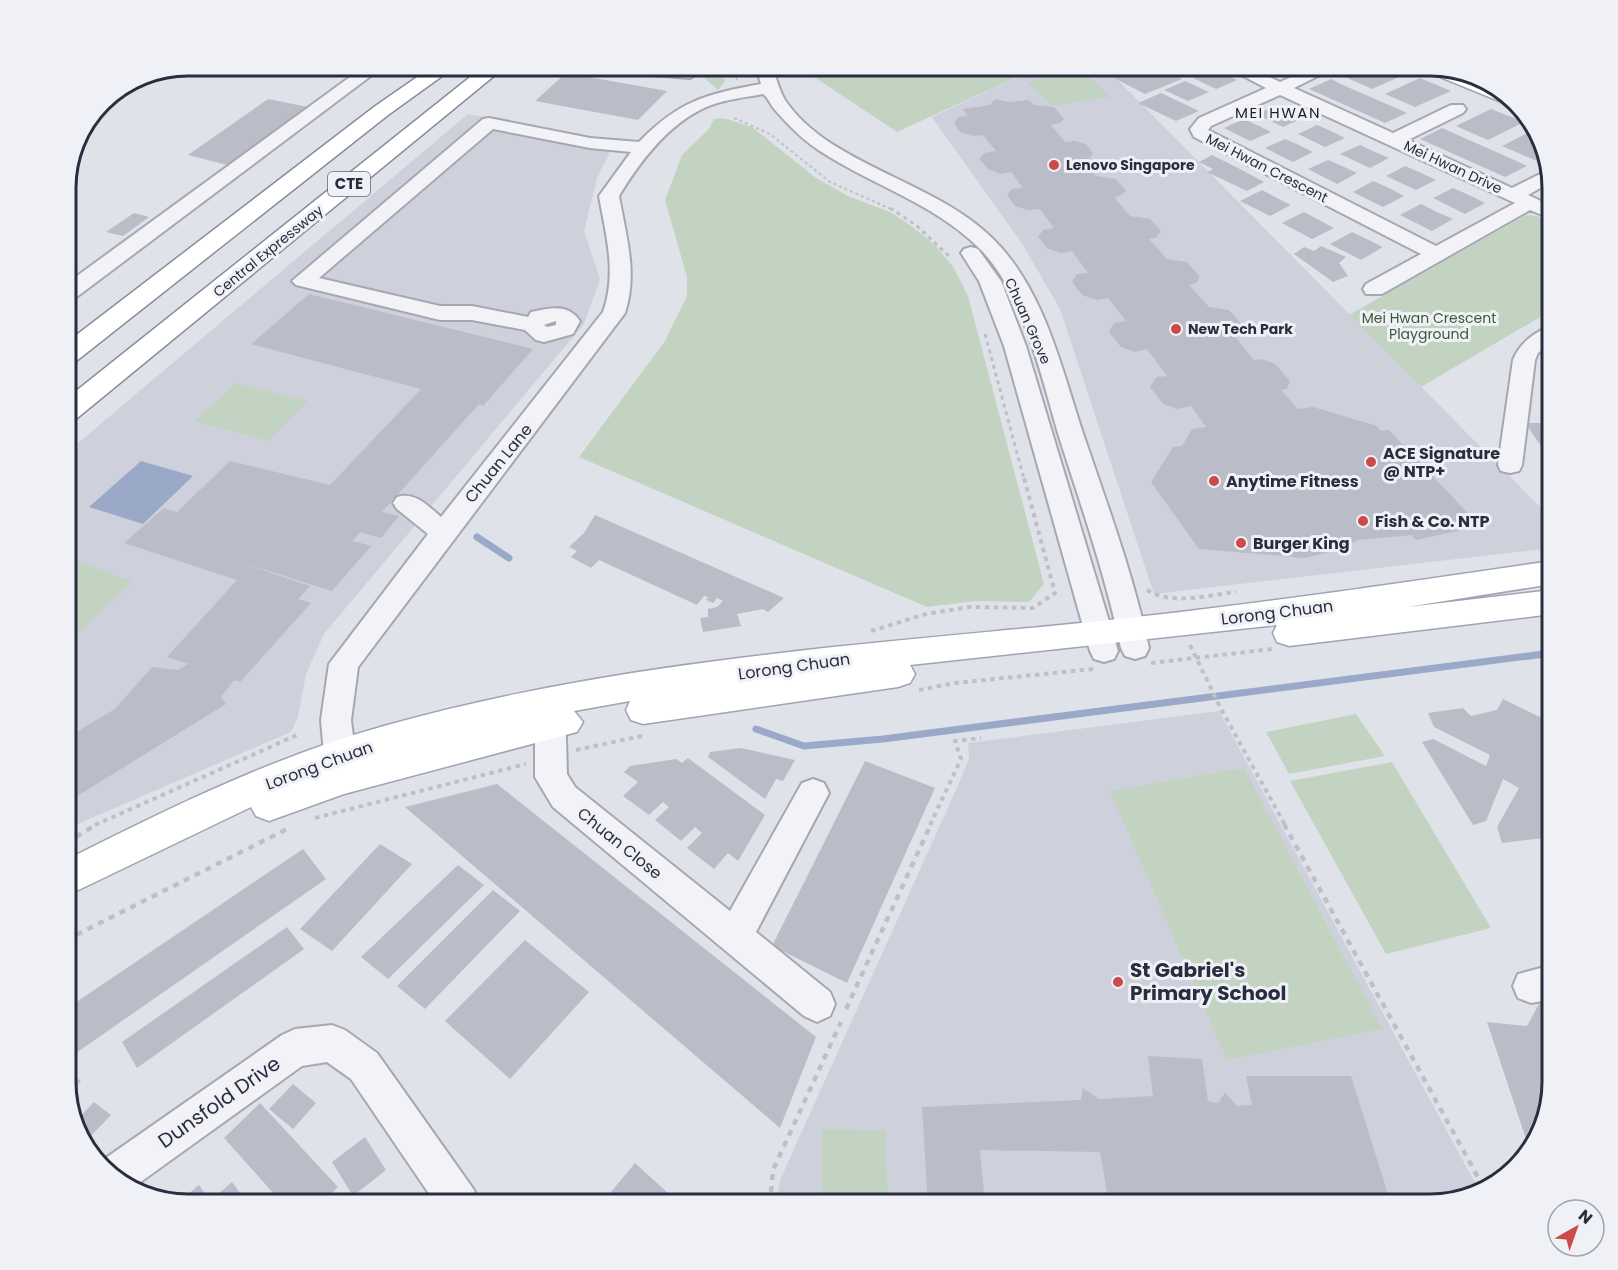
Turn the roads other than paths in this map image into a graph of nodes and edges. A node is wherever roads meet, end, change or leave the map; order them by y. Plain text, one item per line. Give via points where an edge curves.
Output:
1 (362, 76) edge
2 (432, 76) edge
3 (484, 76) edge
4 (693, 76) edge
5 (751, 76) edge
6 (764, 76) edge
7 (1254, 76) edge
8 (1308, 76) edge
9 (1281, 88) junction
10 (703, 104) junction
11 (764, 104) junction
12 (1457, 109) dead end
13 (1393, 140) junction
14 (600, 144) junction
15 (645, 148) junction
16 (627, 169) junction
17 (1541, 182) edge
18 (1521, 199) junction
19 (1542, 208) edge
20 (1437, 254) junction
21 (77, 286) edge
22 (1374, 289) dead end
23 (536, 321) dead end
24 (1542, 340) edge
25 (77, 347) edge
26 (77, 404) edge
27 (1510, 465) dead end
28 (406, 503) dead end
29 (443, 532) junction
30 (1542, 574) edge
31 (1542, 603) edge
32 (1119, 649) junction
33 (551, 713) junction
34 (340, 767) junction
35 (813, 793) dead end
36 (77, 874) edge
37 (77, 895) edge
38 (735, 936) junction
39 (817, 1004) dead end
40 (121, 1171) edge
41 (453, 1194) edge

1 - 21 street
2 - 25 main road, CTE
3 - 26 main road, Central Expressway / CTE
4 - 10 street
5 - 11 street, Chuan Grove
6 - 11 street, Chuan Grove
7 - 9 street, Mei Hwan Drive
8 - 9 street, Mei Hwan Crescent
9 - 13 street, Mei Hwan Drive
9 - 20 street, Mei Hwan Crescent via 1204,122 1200,133
10 - 11 street, Chuan Lane
10 - 15 street, Chuan Lane
11 - 32 street, Chuan Grove via 794,138 930,216 968,249 990,281
11 - 32 street, Chuan Grove via 779,104 807,133 947,210 987,245 1014,281 1044,351 1123,595
12 - 13 street, Mei Hwan Drive
13 - 18 street, Mei Hwan Drive
14 - 15 street
14 - 16 street
14 - 23 street via 489,123 303,281 440,313
15 - 16 street, Chuan Lane
16 - 29 street, Chuan Lane via 609,196 624,274 614,314
17 - 18 street, Mei Hwan Drive
18 - 19 street, Mei Hwan Drive
18 - 20 street
20 - 22 street
24 - 27 street via 1528,350 1524,360
28 - 29 street
29 - 34 street, Chuan Lane via 344,664 336,720
30 - 32 main road, Lorong Chuan via 1324,607
31 - 32 main road, Lorong Chuan via 1315,631
32 - 33 main road, Lorong Chuan via 803,676
33 - 34 main road, Lorong Chuan
33 - 38 street, Chuan Close via 551,777 564,797
34 - 36 main road, Lorong Chuan via 218,805
34 - 37 main road, Lorong Chuan
35 - 38 street
38 - 39 street, Chuan Close
40 - 41 street, Dunsfold Drive via 294,1048 332,1043 364,1066

